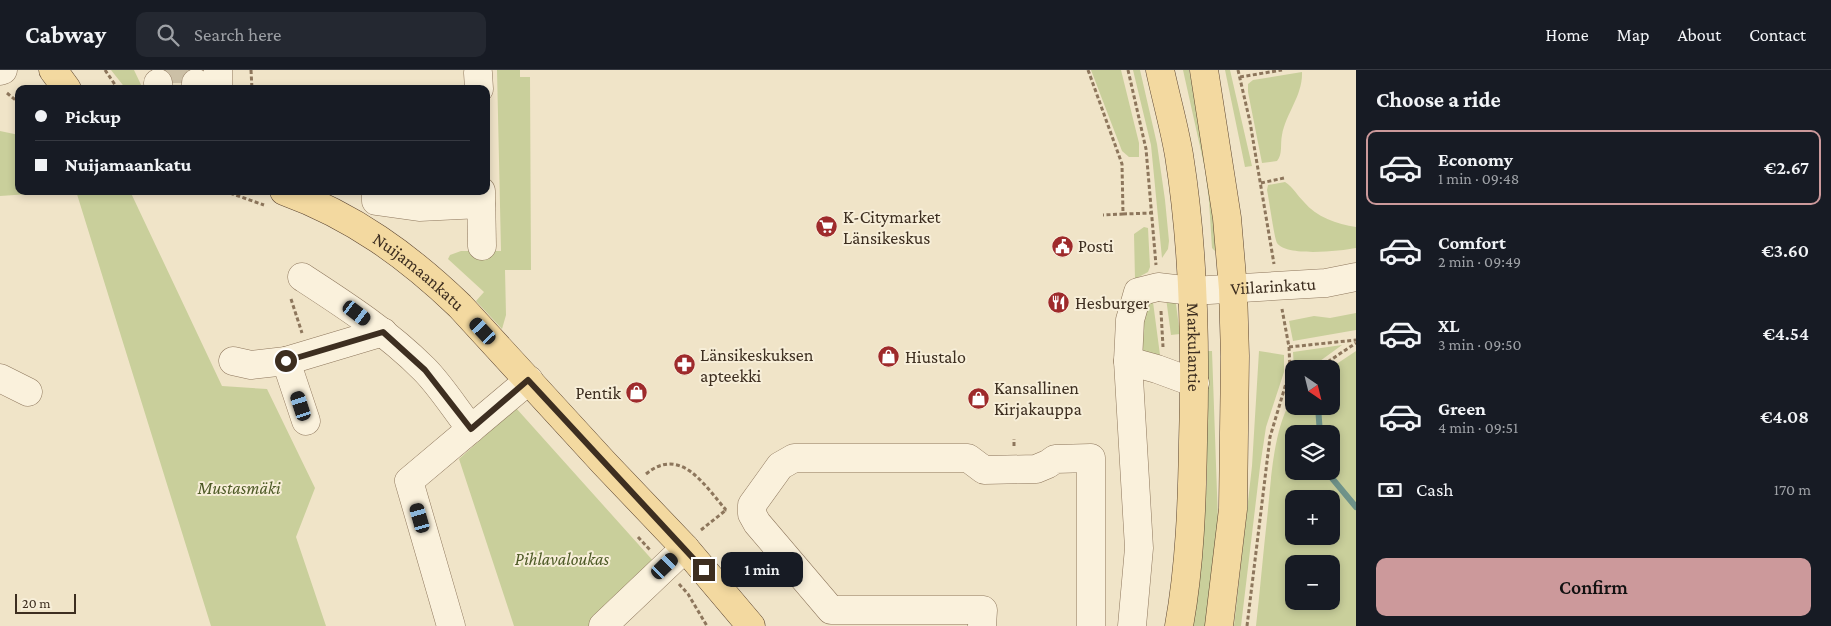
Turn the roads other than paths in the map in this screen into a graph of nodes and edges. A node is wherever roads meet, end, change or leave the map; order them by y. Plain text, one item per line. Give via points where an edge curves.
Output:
1 (53, 70) edge
2 (1160, 70) edge
3 (1204, 70) edge
4 (64, 85) edge
5 (376, 196) edge
6 (481, 198) edge
7 (277, 199) edge
8 (360, 226) junction
9 (482, 246) dead end
10 (302, 277) road end
11 (1356, 278) edge
12 (1233, 289) junction
13 (1192, 291) junction
14 (383, 332) junction
15 (297, 357) junction
16 (233, 361) dead end
17 (1128, 361) junction
18 (0, 378) edge
19 (528, 380) junction
20 (1195, 382) junction
21 (28, 392) dead end
22 (306, 421) dead end
23 (471, 429) junction
24 (693, 539) junction
25 (451, 626) edge
26 (602, 626) edge
27 (751, 626) edge
28 (982, 626) edge
29 (1091, 626) edge
30 (1132, 626) edge
31 (1179, 626) edge
32 (1219, 626) edge

1 - 4 main road
2 - 13 main road, Markulantie via 1179,153
3 - 12 main road via 1227,218
5 - 6 street via 419,207
5 - 8 street
6 - 9 street
7 - 8 main road, Nuijamaankatu
8 - 19 main road, Nuijamaankatu via 434,281
10 - 14 street
11 - 12 street, Viilarinkatu
12 - 13 street, Viilarinkatu
12 - 32 main road via 1233,509
13 - 17 street, Viilarinkatu via 1158,287 1138,292 1130,320
13 - 20 main road, Markulantie
14 - 15 street
14 - 23 street via 425,370
15 - 16 street via 251,365
15 - 22 street
17 - 20 street
17 - 30 street via 1139,548
18 - 21 street
19 - 23 street
19 - 24 main road, Nuijamaankatu via 604,463
20 - 31 main road, Markulantie via 1192,514
23 - 25 street via 409,481
24 - 26 street
24 - 27 main road, Nuijamaankatu
28 - 29 street via 983,610 831,610 752,514 739,508 780,466 794,458 968,458 984,470 1036,469 1055,459 1091,458

